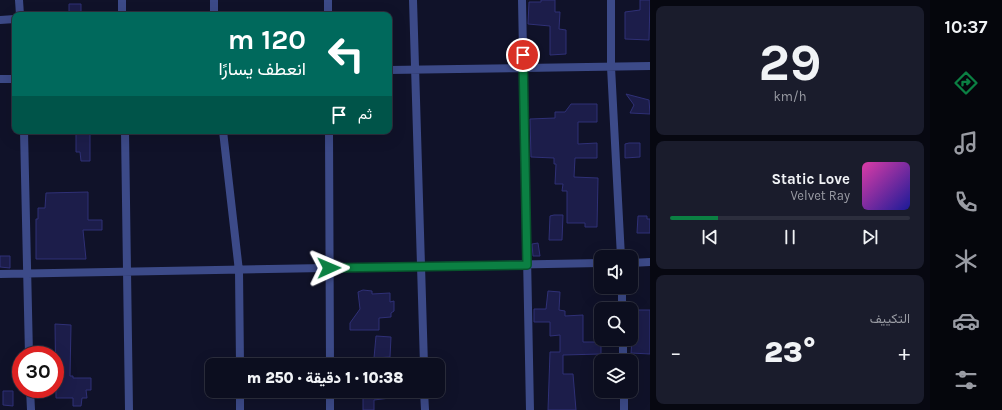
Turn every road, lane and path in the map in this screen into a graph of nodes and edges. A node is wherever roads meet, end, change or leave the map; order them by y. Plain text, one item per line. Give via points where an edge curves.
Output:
1 (19, 0) edge
2 (122, 0) edge
3 (214, 0) edge
4 (328, 0) edge
5 (413, 0) edge
6 (522, 0) edge
7 (610, 0) edge
8 (20, 12) edge
9 (122, 12) edge
10 (214, 12) edge
11 (328, 12) edge
12 (12, 19) edge
13 (0, 20) edge
14 (650, 66) edge
15 (611, 67) junction
16 (523, 68) junction
17 (415, 69) junction
18 (392, 70) edge
19 (0, 79) edge
20 (12, 79) edge
21 (24, 134) edge
22 (125, 134) edge
23 (223, 134) edge
24 (329, 134) edge
25 (621, 250) edge
26 (638, 262) edge
27 (650, 262) edge
28 (594, 263) edge
29 (527, 265) junction
30 (422, 267) junction
31 (329, 268) junction
32 (239, 271) junction
33 (27, 273) junction
34 (128, 273) junction
35 (0, 274) edge
36 (29, 346) edge
37 (240, 358) edge
38 (330, 358) edge
39 (424, 358) edge
40 (30, 398) edge
41 (240, 398) edge
42 (330, 398) edge
43 (424, 398) edge
44 (624, 398) edge
45 (31, 410) edge
46 (129, 410) edge
47 (240, 410) edge
48 (330, 410) edge
49 (425, 410) edge
50 (530, 410) edge
51 (624, 410) edge

1 - 8 street
2 - 9 street
3 - 10 street
4 - 11 street
5 - 17 street
6 - 16 street
7 - 15 street
12 - 13 street
14 - 15 street
15 - 16 street
15 - 25 street
16 - 17 street
16 - 29 street
17 - 18 street
17 - 30 street
19 - 20 street
21 - 33 street
22 - 34 street
23 - 32 street
24 - 31 street
26 - 27 street
28 - 29 street
29 - 30 street
29 - 50 street
30 - 31 street
30 - 39 street
31 - 32 street
31 - 38 street
32 - 34 street
32 - 37 street
33 - 34 street
33 - 35 street
33 - 36 street
34 - 46 street
40 - 45 street
41 - 47 street
42 - 48 street
43 - 49 street
44 - 51 street

